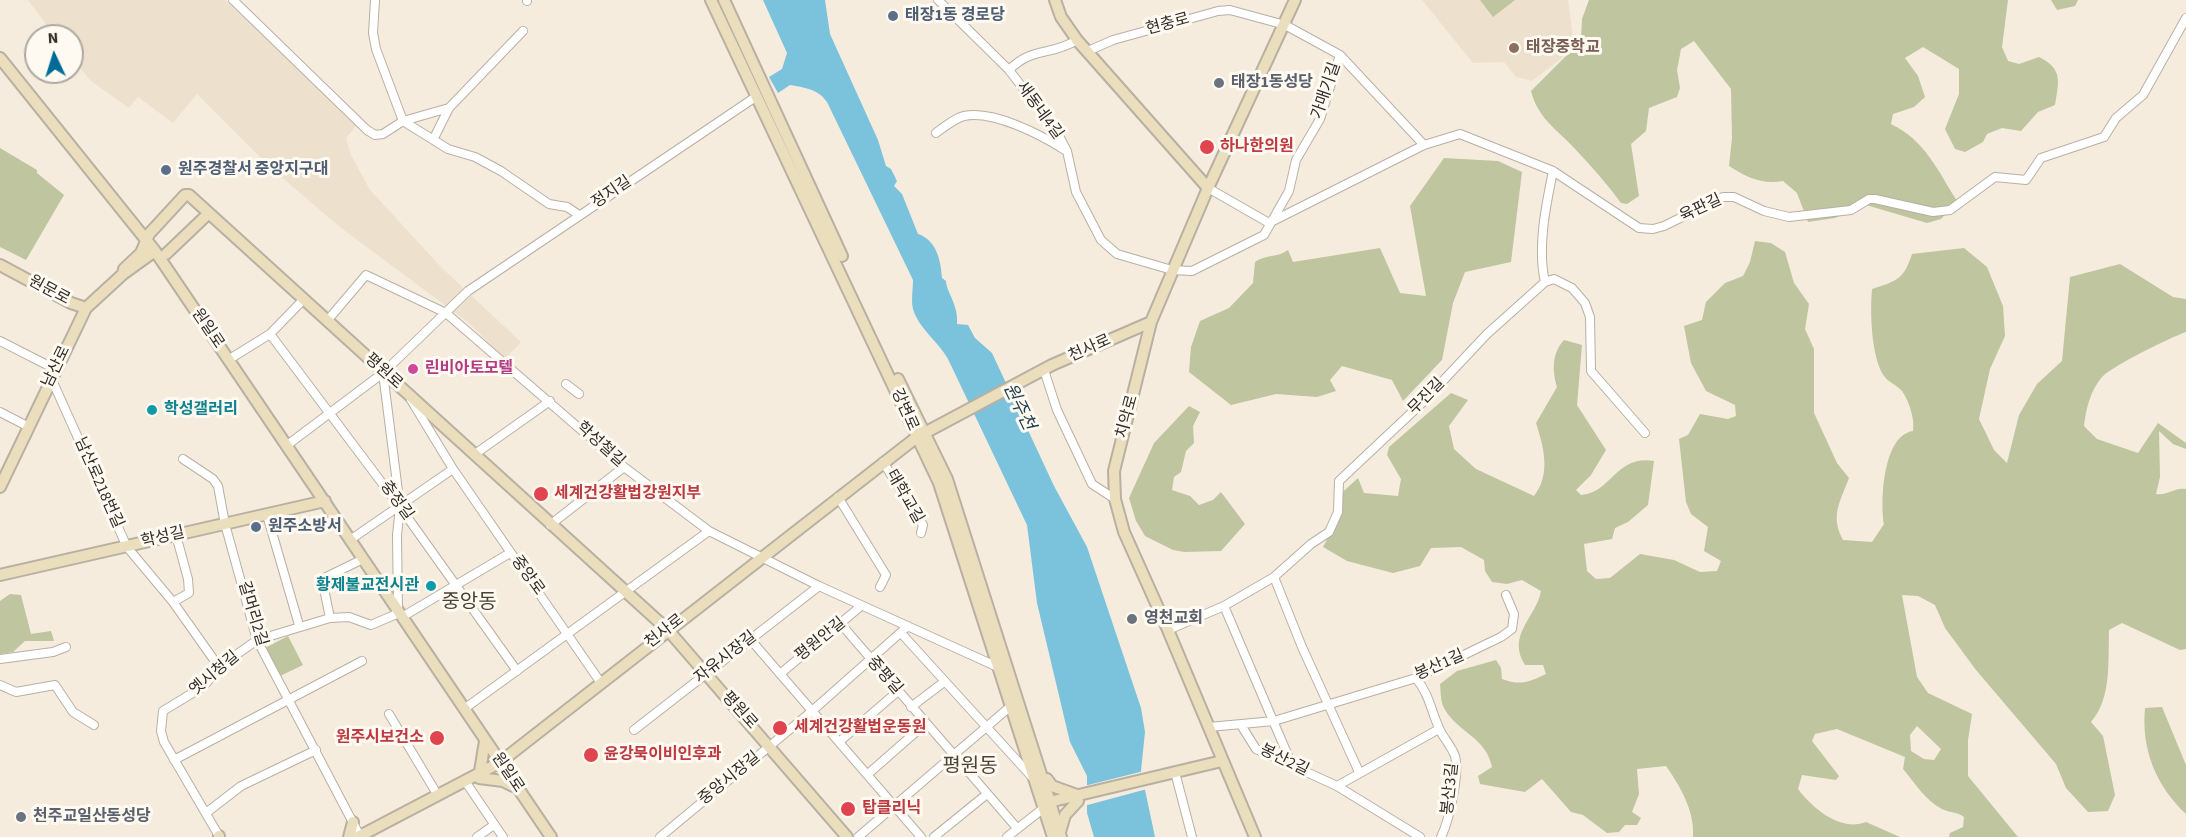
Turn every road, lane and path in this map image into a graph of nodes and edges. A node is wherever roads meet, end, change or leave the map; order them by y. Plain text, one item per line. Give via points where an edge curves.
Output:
1 (233, 0) edge
2 (375, 0) edge
3 (711, 0) edge
4 (724, 0) edge
5 (938, 0) edge
6 (1056, 0) edge
7 (1295, 0) edge
8 (2186, 18) edge
9 (1284, 25) junction
10 (523, 31) dead end
11 (1077, 40) junction
12 (0, 49) edge
13 (1088, 51) junction
14 (1340, 55) junction
15 (3, 62) edge
16 (1009, 70) junction
17 (761, 94) junction
18 (448, 108) junction
19 (403, 121) junction
20 (936, 133) dead end
21 (434, 138) junction
22 (1424, 145) junction
23 (1067, 151) junction
24 (1553, 171) junction
25 (1208, 188) junction
26 (209, 213) junction
27 (579, 215) junction
28 (1269, 223) junction
29 (147, 237) junction
30 (160, 252) junction
31 (0, 265) edge
32 (1172, 270) junction
33 (123, 274) junction
34 (1545, 282) junction
35 (304, 298) junction
36 (86, 308) junction
37 (446, 313) junction
38 (327, 321) junction
39 (1151, 322) junction
40 (270, 334) junction
41 (0, 341) edge
42 (228, 360) junction
43 (1044, 370) junction
44 (383, 373) junction
45 (54, 375) junction
46 (566, 384) dead end
47 (407, 394) junction
48 (579, 394) dead end
49 (550, 401) junction
50 (0, 412) edge
51 (331, 414) junction
52 (28, 427) junction
53 (924, 432) junction
54 (1644, 433) dead end
55 (286, 446) junction
56 (475, 454) junction
57 (183, 459) dead end
58 (883, 462) junction
59 (624, 467) junction
60 (453, 469) junction
61 (0, 487) edge
62 (838, 497) junction
63 (1115, 499) junction
64 (325, 501) junction
65 (400, 507) junction
66 (267, 514) junction
67 (225, 524) junction
68 (550, 525) junction
69 (709, 531) junction
70 (921, 533) dead end
71 (176, 535) junction
72 (350, 540) junction
73 (127, 547) junction
74 (510, 553) junction
75 (760, 558) junction
76 (363, 559) junction
77 (0, 575) edge
78 (1274, 577) junction
79 (455, 584) junction
80 (819, 586) junction
81 (880, 587) dead end
82 (625, 591) junction
83 (1506, 595) dead end
84 (173, 602) junction
85 (861, 606) junction
86 (1224, 606) junction
87 (400, 614) junction
88 (330, 618) junction
89 (840, 623) junction
90 (299, 625) junction
91 (908, 626) junction
92 (668, 630) junction
93 (1168, 630) junction
94 (901, 633) junction
95 (568, 635) junction
96 (750, 639) junction
97 (257, 640) junction
98 (66, 646) dead end
99 (1, 659) edge
100 (362, 661) dead end
101 (870, 661) junction
102 (219, 667) junction
103 (1000, 668) junction
104 (517, 671) junction
105 (705, 674) junction
106 (780, 674) junction
107 (1416, 678) junction
108 (944, 682) junction
109 (601, 683) junction
110 (0, 685) edge
111 (897, 692) junction
112 (288, 701) junction
113 (1329, 703) junction
114 (1012, 705) junction
115 (911, 706) junction
116 (464, 709) junction
117 (812, 711) junction
118 (388, 714) dead end
119 (1274, 720) junction
120 (925, 724) junction
121 (94, 725) dead end
122 (1241, 725) junction
123 (1209, 727) junction
124 (985, 728) junction
125 (1439, 729) junction
126 (634, 730) dead end
127 (485, 741) junction
128 (839, 742) junction
129 (770, 745) junction
130 (316, 750) junction
131 (954, 755) junction
132 (174, 760) junction
133 (1222, 761) junction
134 (495, 765) junction
135 (1292, 765) junction
136 (1359, 772) junction
137 (1175, 773) junction
138 (479, 774) junction
139 (868, 774) junction
140 (1040, 778) junction
141 (467, 784) junction
142 (1337, 786) junction
143 (516, 788) junction
144 (438, 794) junction
145 (987, 794) junction
146 (1072, 799) junction
147 (1048, 806) junction
148 (895, 807) junction
149 (206, 813) junction
150 (353, 822) joint
151 (494, 825) junction
152 (1017, 828) junction
153 (1058, 835) edge
154 (219, 836) edge
155 (356, 837) edge
156 (372, 837) edge
157 (477, 837) edge
158 (503, 837) edge
159 (550, 837) edge
160 (660, 837) edge
161 (847, 837) edge
162 (858, 837) edge
163 (921, 837) edge
164 (934, 837) edge
165 (1007, 837) edge
166 (1192, 837) edge
167 (1255, 837) edge
168 (1420, 837) edge
169 (1441, 837) edge

1 - 19 street via 367,130 383,134
2 - 19 street via 376,49
3 - 17 street, 강변로
4 - 17 street, 강변로
5 - 16 street, 새동네4길
6 - 11 street via 1061,16
7 - 9 street, 치악로
8 - 24 street, 육판길 via 2143,95 2116,118 2104,137 2041,159 2026,180 1995,177 1950,210 1933,212 1869,199 1851,210 1789,217 1723,196 1653,230 1630,224
9 - 13 street, 현충로 via 1230,10 1218,11 1113,40
9 - 14 street, 가매기길
9 - 25 street, 치악로
10 - 18 street
11 - 13 street
11 - 16 street via 1062,49 1029,54
12 - 15 street, 원일로
13 - 25 street
14 - 22 street, 가매기길
14 - 28 street, 가매기길 via 1320,119 1296,160 1289,190
15 - 29 street, 원일로
15 - 29 street, 원일로
16 - 23 street, 새동네4길
17 - 27 street, 정지길
17 - 53 street, 강변로
18 - 19 street
18 - 21 street
19 - 21 street
20 - 23 street via 963,116 976,116 1019,126
21 - 27 street via 448,149 501,171 549,204 567,207
22 - 24 street, 육판길 via 1460,134
22 - 28 street, 육판길
23 - 32 street, 새동네4길 via 1076,192 1101,240 1117,254
24 - 34 street via 1543,245
25 - 28 street
25 - 32 street, 치악로
26 - 29 street, 평원로 via 187,194
26 - 30 street, 원문로
26 - 35 street, 평원로
27 - 37 street, 정지길 via 468,291
28 - 32 street via 1264,235 1192,271
29 - 30 street, 원일로
29 - 33 street, 원문로 via 141,253
30 - 33 street, 원문로
30 - 42 street, 원일로
31 - 36 street, 원문로
32 - 39 street, 치악로
33 - 36 street, 원문로
34 - 54 street via 1554,279 1572,288 1585,303 1590,317 1592,371
34 - 78 street, 무진길 via 1487,334 1339,482 1338,512 1329,532
35 - 38 street, 평원로
35 - 40 street
36 - 45 street, 남산로
37 - 38 street, 학성철길 via 366,275
37 - 44 street, 정지길
37 - 49 street, 학성철길
38 - 44 street, 평원로
39 - 43 street, 천사로
39 - 63 street, 치악로 via 1114,471
40 - 42 street
40 - 51 street, 충정길
41 - 45 street
42 - 55 street, 원일로
43 - 53 street, 천사로
43 - 63 street via 1057,410 1092,484
44 - 47 street, 평원로
44 - 51 street, 정지길
44 - 65 street
45 - 52 street, 남산로
45 - 73 street, 남산로218번길
46 - 48 street
47 - 56 street, 평원로
47 - 60 street, 중앙로
49 - 56 street
49 - 59 street, 학성철길
50 - 52 street
51 - 55 street, 정지길
51 - 65 street, 충정길
52 - 61 street, 남산로
53 - 58 street, 천사로
53 - 103 street, 강변로
53 - 140 street, 강변로 via 947,479
55 - 64 street, 원일로
56 - 68 street, 평원로
57 - 67 street, 갈머리2길 via 218,486
58 - 62 street, 천사로
58 - 70 street, 태학교길 via 923,525
59 - 68 street
59 - 69 street, 학성철길
60 - 65 street
60 - 74 street, 중앙로
62 - 75 street, 천사로
62 - 81 street via 886,575
63 - 93 street, 치악로 via 1124,532
64 - 66 street, 학성길
64 - 72 street, 원일로
65 - 72 street
65 - 79 street, 충정길
65 - 87 street
66 - 67 street, 학성길
66 - 90 street
67 - 71 street, 학성길
67 - 97 street, 갈머리2길
68 - 82 street, 평원로
69 - 75 street, 학성철길
69 - 82 street
71 - 73 street, 학성길
71 - 84 street via 189,593
72 - 76 street, 원일로
73 - 77 street, 학성길
73 - 84 street, 남산로218번길
74 - 79 street, 옛시청길
74 - 95 street, 중앙로
75 - 80 street, 학성철길
75 - 92 street, 천사로
76 - 87 street, 원일로
76 - 88 street via 322,579
78 - 86 street, 무진길
78 - 113 street
79 - 87 street, 옛시청길
79 - 104 street, 충정길
80 - 85 street, 학성철길
80 - 96 street, 자유시장길
82 - 92 street, 평원로
82 - 95 street
83 - 107 street, 봉산1길 via 1514,614 1512,629
84 - 102 street, 남산로218번길
85 - 89 street, 평원안길
85 - 91 street, 학성철길
86 - 93 street, 무진길
86 - 119 street
87 - 88 street, 옛시청길 via 371,625 349,617
87 - 116 street, 원일로
88 - 90 street, 옛시청길
89 - 101 street, 중평길
89 - 106 street, 평원안길
90 - 97 street, 옛시청길
91 - 94 street, 중앙시장길
91 - 103 street, 학성철길
92 - 105 street, 평원로
92 - 109 street, 천사로
93 - 123 street, 치악로
94 - 101 street, 중앙시장길
94 - 108 street
95 - 104 street
95 - 109 street, 중앙로
96 - 105 street, 자유시장길
96 - 106 street, 평원안길
97 - 102 street, 옛시청길
97 - 112 street, 갈머리2길
98 - 99 street via 53,652
100 - 112 street
101 - 111 street, 중평길
101 - 117 street, 중앙시장길
102 - 132 street, 옛시청길 via 204,686 163,711 161,731
103 - 114 street, 강변로
104 - 116 street
105 - 126 street, 자유시장길
105 - 129 street, 평원로
106 - 117 street, 평원안길
107 - 113 street, 봉산1길
107 - 125 street, 봉산3길 via 1428,694
108 - 115 street
108 - 124 street
109 - 134 street, 천사로
110 - 121 street via 16,692 55,685 73,712
111 - 115 street, 중평길
111 - 128 street
112 - 130 street, 갈머리2길
112 - 132 street
113 - 119 street, 봉산1길
113 - 136 street
114 - 124 street
114 - 140 street, 강변로
115 - 120 street, 중평길
116 - 127 street, 원일로
117 - 128 street, 평원안길
117 - 129 street, 중앙시장길
118 - 144 street
119 - 122 street, 봉산1길
119 - 135 street
120 - 131 street, 중평길
120 - 139 street
122 - 123 street, 봉산1길
122 - 135 street, 봉산2길 via 1256,748
123 - 133 street, 치악로
124 - 131 street
124 - 140 street
125 - 136 street
125 - 169 street, 봉산3길 via 1455,757 1456,770
127 - 134 street, 원일로
127 - 138 street
128 - 139 street, 평원안길
129 - 160 street, 중앙시장길
129 - 161 street, 평원로
130 - 149 street via 241,786
130 - 150 street, 갈머리2길
131 - 145 street, 중평길
131 - 148 street
132 - 149 street, 옛시청길
133 - 137 street
133 - 167 street, 치악로
134 - 138 street, 천사로 via 488,773
134 - 143 street, 원일로
135 - 142 street, 봉산2길
136 - 142 street
137 - 146 street
137 - 166 street
138 - 141 street, 천사로
138 - 143 street
138 - 144 street, 천사로
139 - 148 street, 평원안길
140 - 146 street
140 - 147 street, 강변로
141 - 151 street
141 - 156 street, 천사로
142 - 168 street, 봉산2길
143 - 159 street, 원일로
144 - 155 street, 천사로
145 - 152 street, 중평길
145 - 164 street
146 - 147 street
146 - 153 street
147 - 152 street
147 - 153 street, 강변로
148 - 162 street
148 - 163 street, 평원안길
149 - 154 street, 옛시청길
150 - 155 street
151 - 157 street
151 - 158 street
152 - 165 street

